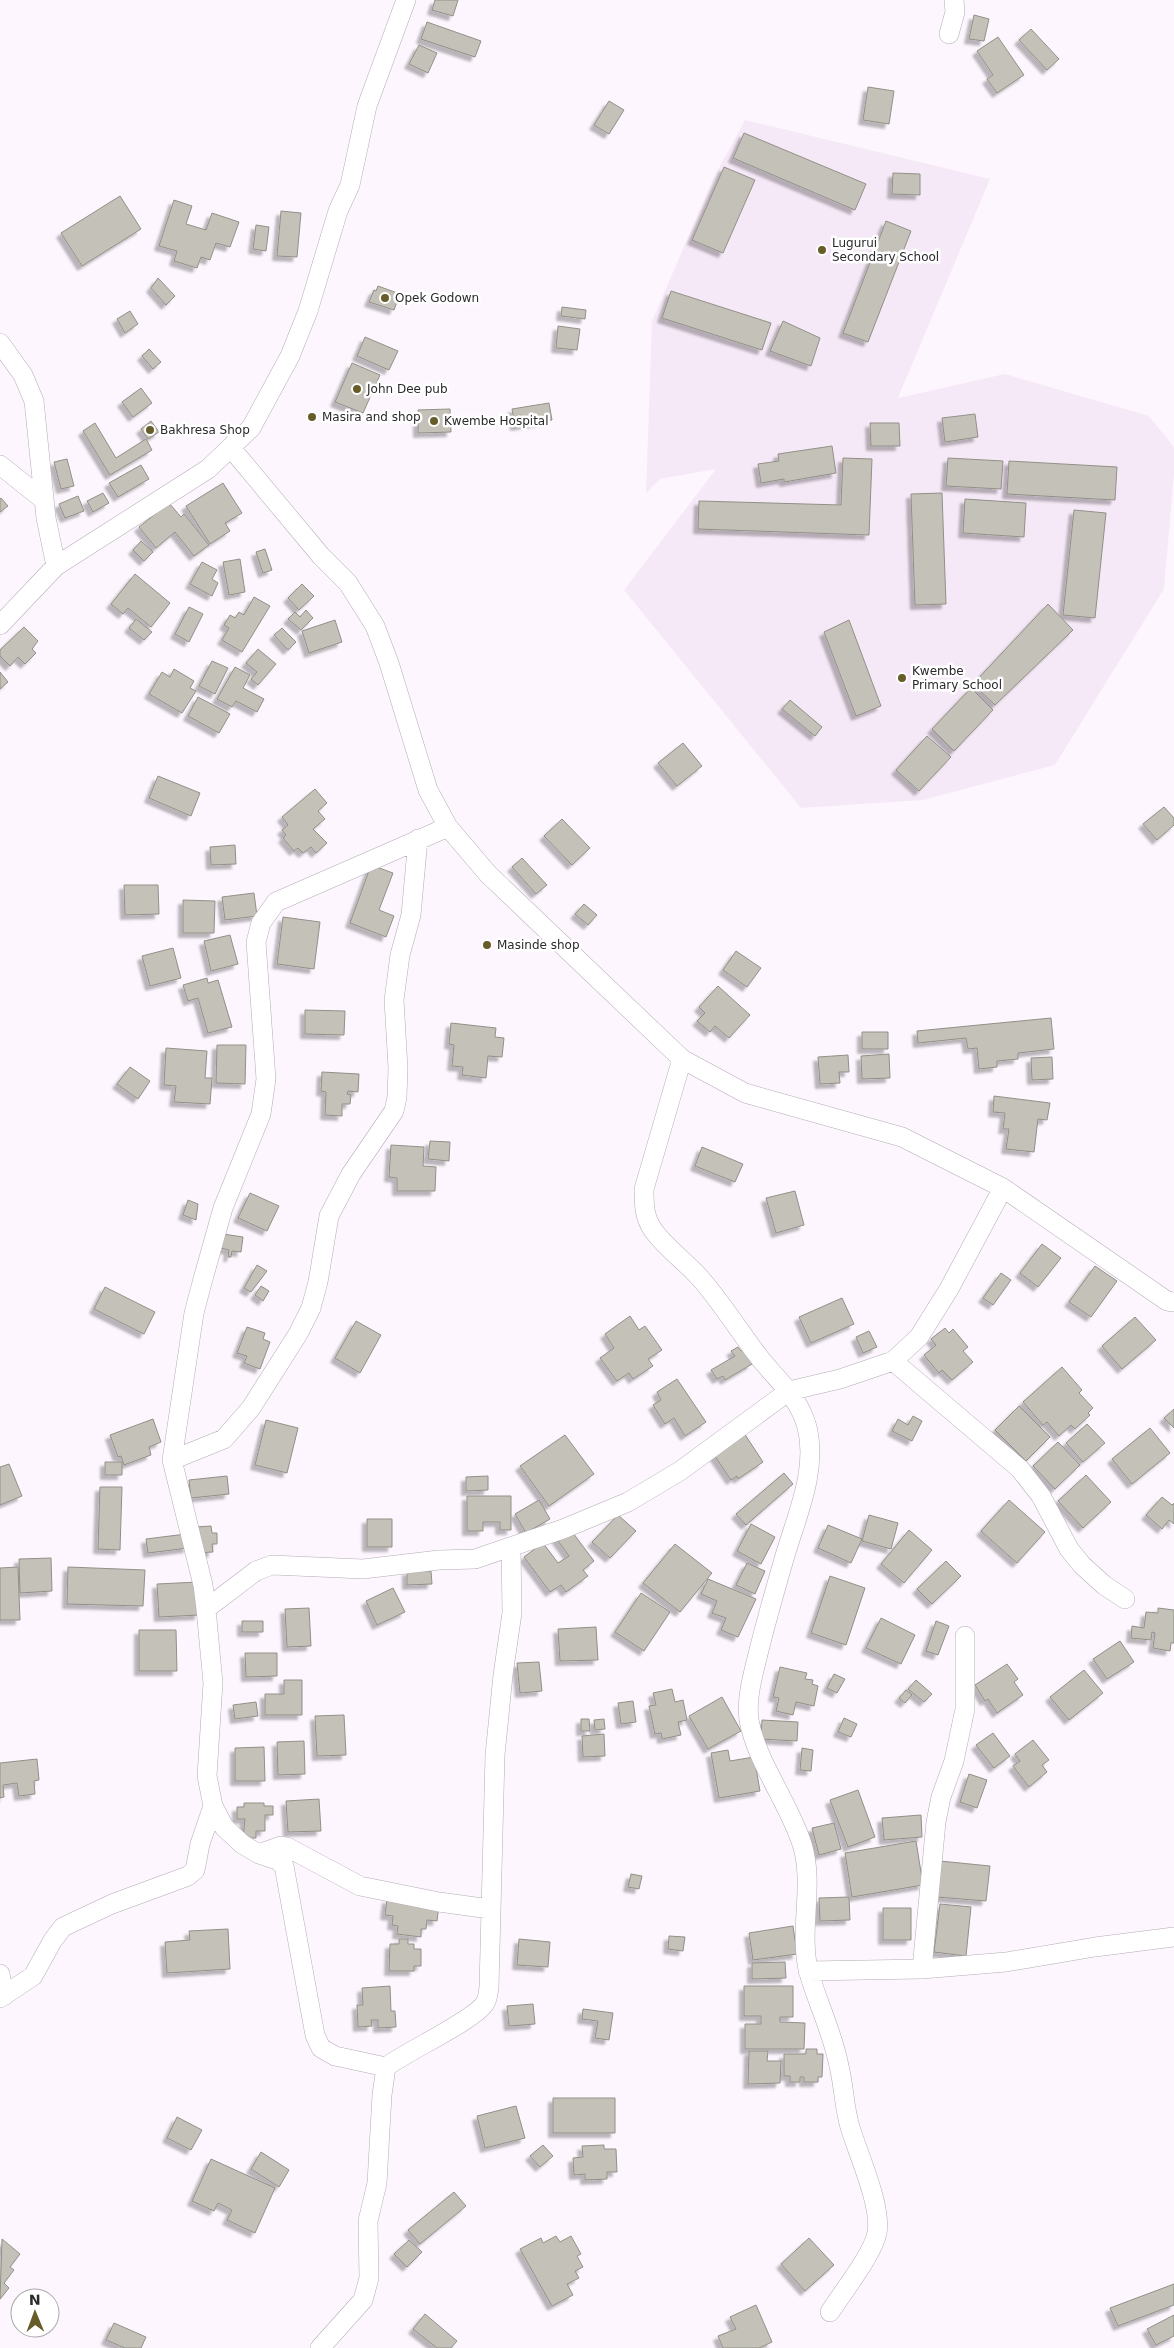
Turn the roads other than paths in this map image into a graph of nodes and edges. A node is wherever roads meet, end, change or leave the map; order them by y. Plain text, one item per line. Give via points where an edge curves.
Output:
1 (406, 0) edge
2 (954, 0) edge
3 (949, 34) dead end
4 (0, 342) edge
5 (232, 448) junction
6 (0, 465) edge
7 (44, 500) junction
8 (56, 566) junction
9 (0, 625) edge
10 (448, 827) junction
11 (418, 839) junction
12 (682, 1059) junction
13 (1003, 1188) junction
14 (1174, 1302) edge
15 (893, 1361) junction
16 (789, 1391) junction
17 (172, 1460) junction
18 (511, 1548) junction
19 (1125, 1598) dead end
20 (206, 1609) junction
21 (965, 1636) dead end
22 (212, 1806) junction
23 (259, 1854) junction
24 (490, 1909) junction
25 (1174, 1937) edge
26 (922, 1969) junction
27 (808, 1971) junction
28 (0, 1974) edge
29 (2, 1997) edge
30 (386, 2067) junction
31 (830, 2312) dead end
32 (320, 2348) edge

1 - 5 street via 367,106 350,185 338,211 308,311 290,356 251,428
2 - 3 street via 955,12
4 - 7 street via 23,375 34,401
5 - 8 street via 208,469
5 - 10 street via 320,556 348,583 375,626 428,790
6 - 7 street
7 - 8 street
8 - 9 street
10 - 11 street
10 - 12 street via 488,874
11 - 17 street via 410,914 394,1000 398,1068 398,1097 394,1111 351,1174 329,1216 311,1308 251,1408 224,1439
11 - 17 street via 276,902 261,923 256,942 266,1079 261,1114 223,1208 194,1313
12 - 13 street via 745,1093 902,1137
12 - 16 street via 644,1189 646,1217 653,1230 730,1314 760,1358
13 - 14 street via 1167,1301
13 - 15 street via 954,1281 919,1337
15 - 16 street via 840,1379
15 - 19 street via 1020,1469 1041,1496 1069,1549 1082,1565
16 - 18 street via 680,1471 628,1502
16 - 27 street via 802,1411 808,1430 808,1474 748,1698 754,1738 803,1848
17 - 20 street
18 - 20 street via 476,1559 363,1569 272,1565 256,1571
18 - 24 street via 512,1613 495,1755
20 - 22 street via 213,1683 207,1776
21 - 26 street via 965,1709 954,1762 936,1822
22 - 23 street via 224,1827
22 - 29 street via 195,1870 188,1876 112,1904 63,1927 33,1976
23 - 24 street via 287,1847 360,1886
23 - 30 street via 284,1866 315,2035 321,2048 335,2056
24 - 30 street via 486,2003 474,2015 403,2054
25 - 26 street via 1095,1946 1006,1962
26 - 27 street
27 - 31 street via 831,2035 849,2125 878,2216 877,2235
28 - 29 street
30 - 32 street via 377,2183 368,2221 369,2278 363,2300

